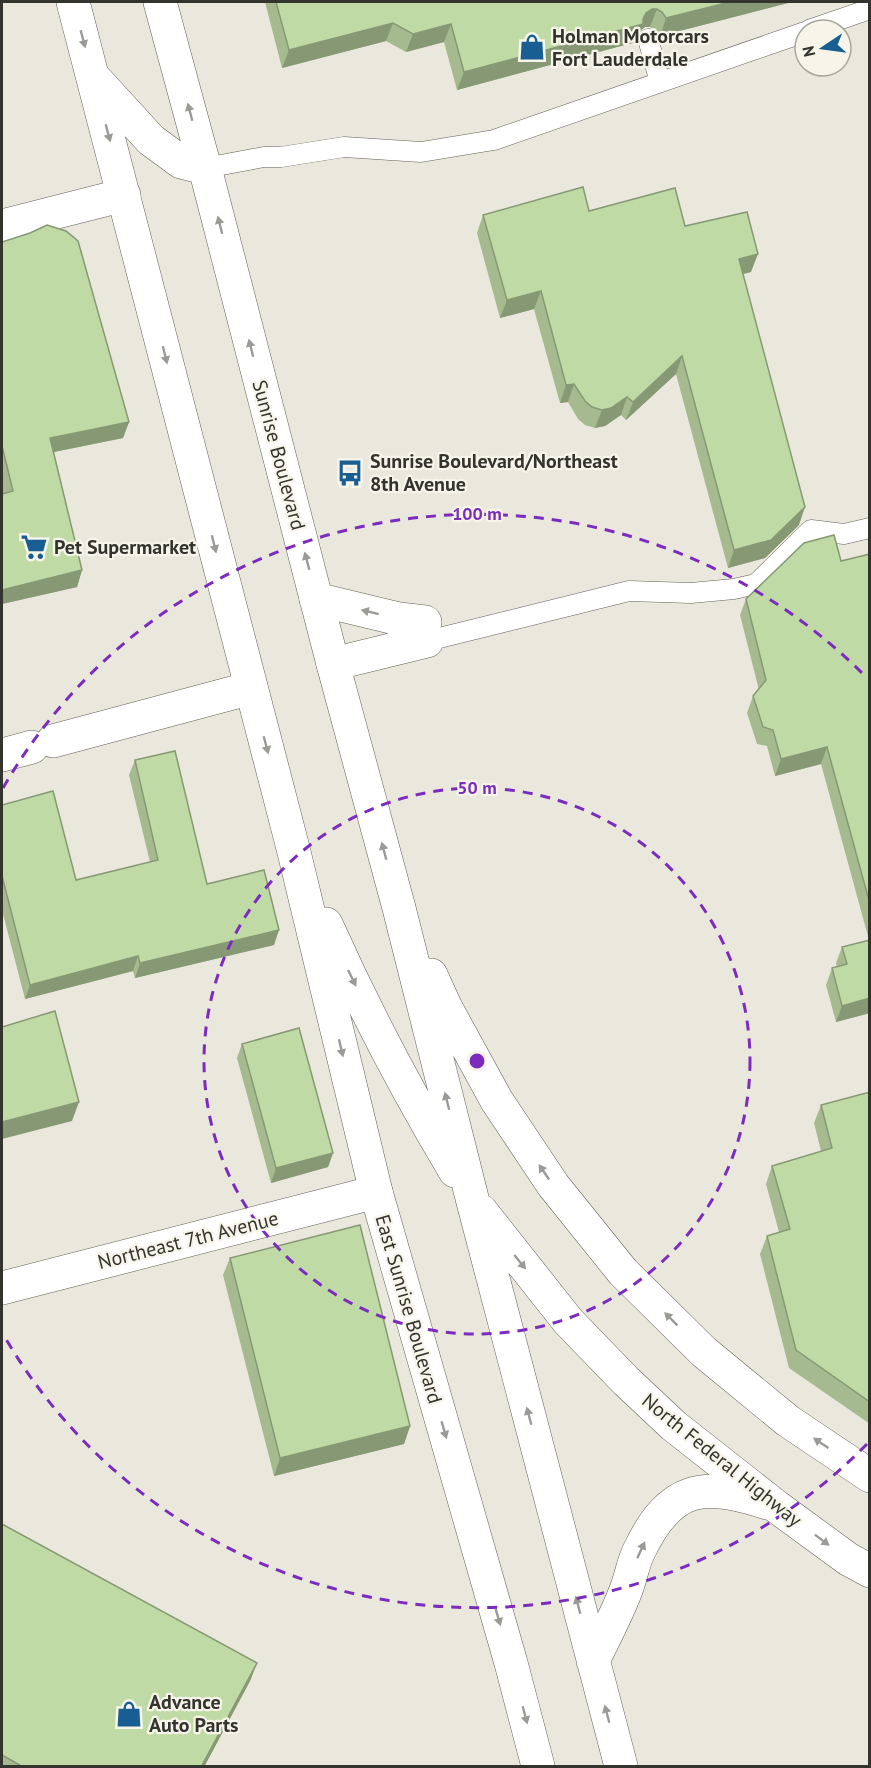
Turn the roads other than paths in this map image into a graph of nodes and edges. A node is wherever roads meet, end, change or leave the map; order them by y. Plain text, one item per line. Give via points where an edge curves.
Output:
1 (73, 2) edge
2 (160, 2) edge
3 (870, 9) edge
4 (844, 18) edge
5 (793, 36) edge
6 (648, 39) edge
7 (93, 77) junction
8 (660, 82) junction
9 (205, 168) junction
10 (124, 195) junction
11 (2, 226) edge
12 (870, 528) edge
13 (316, 598) junction
14 (426, 631) junction
15 (333, 664) junction
16 (251, 688) junction
17 (29, 748) edge
18 (293, 848) junction
19 (399, 908) junction
20 (375, 1192) junction
21 (471, 1198) junction
22 (2, 1288) edge
23 (870, 1476) edge
24 (777, 1507) junction
25 (870, 1571) edge
26 (593, 1661) junction
27 (538, 1767) edge
28 (621, 1767) edge

1 -> 7 main road
9 -> 2 main road, Sunrise Boulevard
3 - 4 lane
5 - 8 lane
6 - 8 lane
7 - 9 main road via 151,140 181,162
7 -> 10 main road
8 - 9 lane via 494,140 422,152 344,147
13 -> 9 main road, Sunrise Boulevard
10 - 11 main road
10 -> 16 main road
12 - 14 lane via 844,534 811,530 756,584 691,593 629,591 486,626
14 -> 13 main road via 399,619
13 - 15 main road, Sunrise Boulevard
14 - 15 main road
19 -> 15 main road, Sunrise Boulevard
16 - 17 main road
16 -> 18 main road
18 -> 20 main road, East Sunrise Boulevard
18 -> 21 main road via 382,1041
21 -> 19 main road
23 -> 19 main road via 788,1421 704,1352 623,1272 553,1185 497,1101 446,1008
20 - 22 main road, Northeast 7th Avenue
20 -> 27 main road, East Sunrise Boulevard
21 -> 24 main road, North Federal Highway via 568,1322 674,1426
26 -> 21 main road
24 -> 25 main road, North Federal Highway
26 -> 24 main road via 626,1590 638,1552 666,1509 684,1496 709,1491 743,1495
28 -> 26 main road

